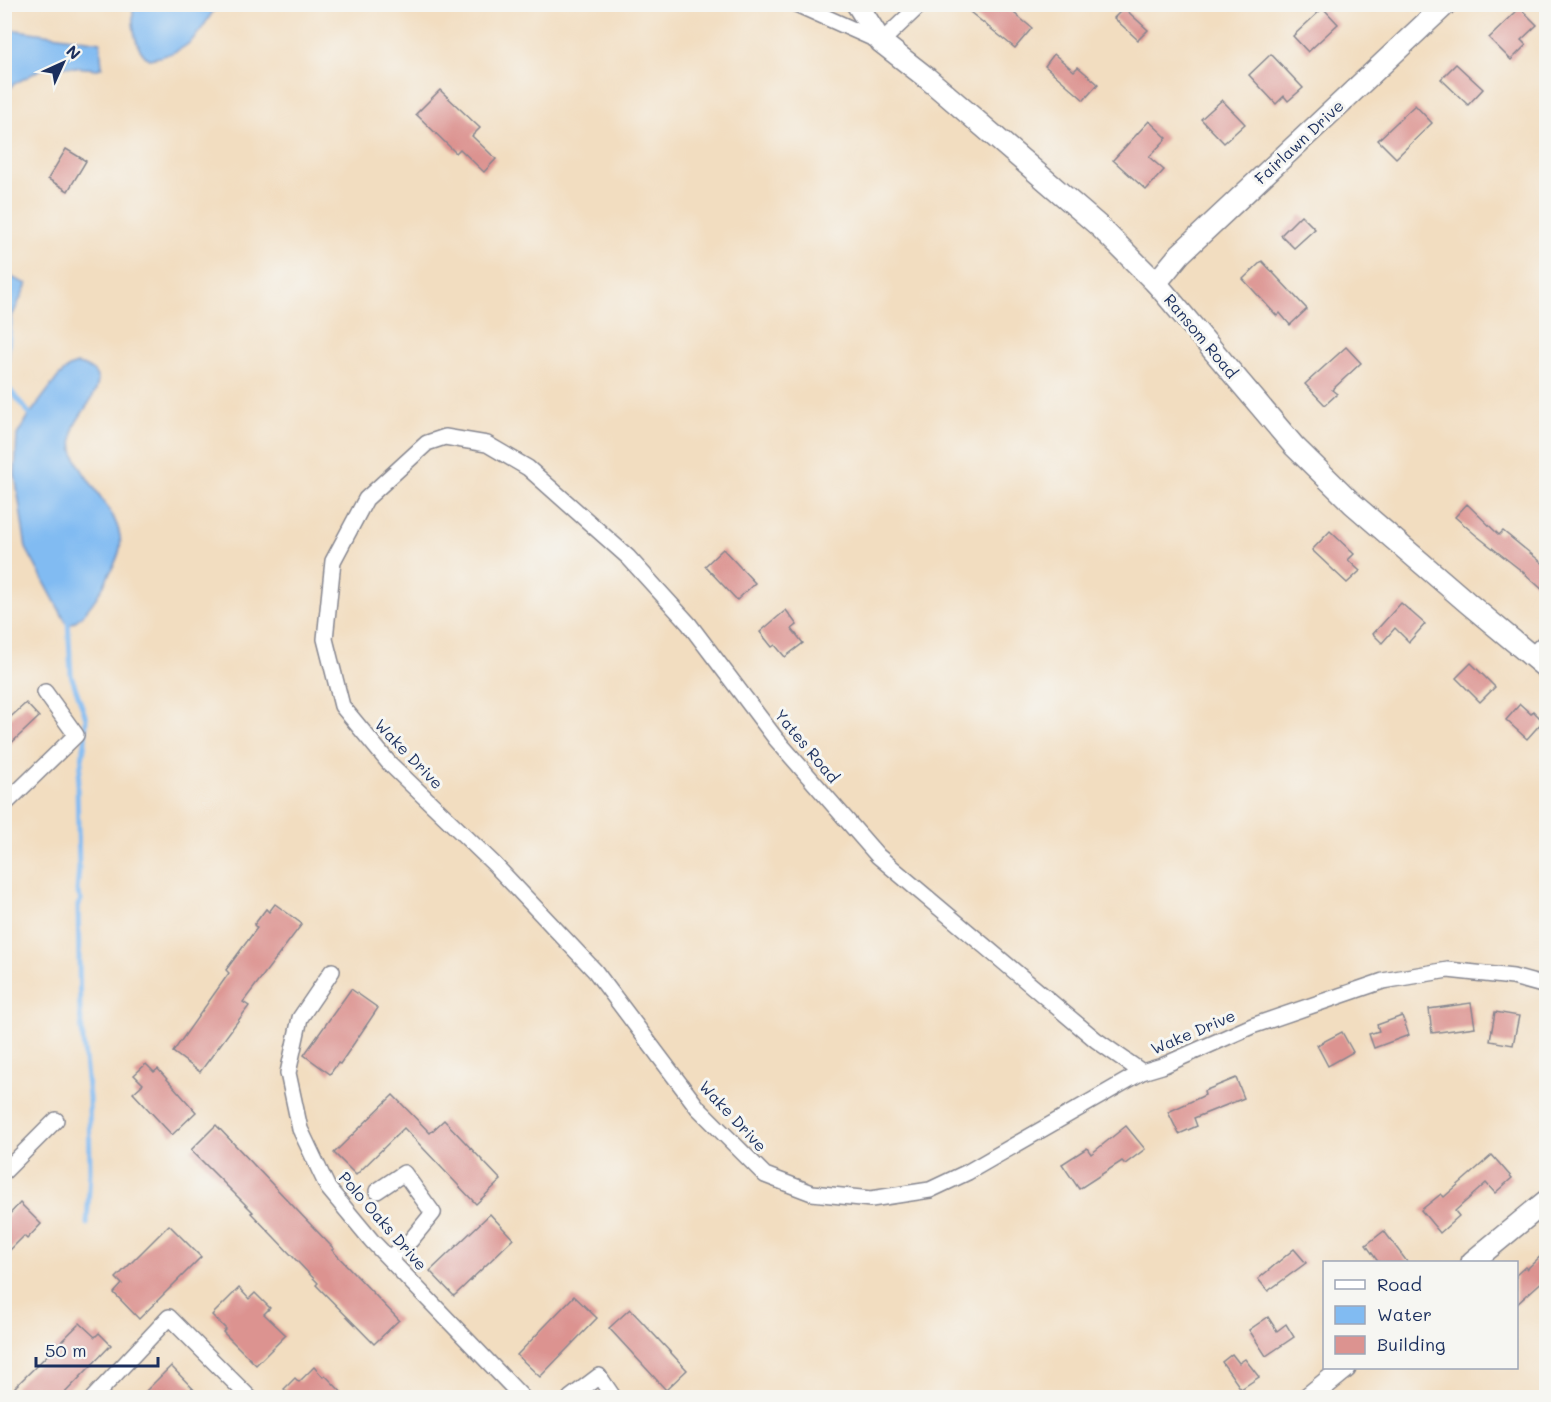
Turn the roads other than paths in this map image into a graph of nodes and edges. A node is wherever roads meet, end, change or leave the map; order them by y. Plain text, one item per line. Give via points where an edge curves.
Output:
1 (796, 4) edge
2 (857, 4) edge
3 (921, 4) edge
4 (1446, 4) edge
5 (881, 42) junction
6 (1156, 283) junction
7 (459, 440) joint
8 (1546, 641) edge
9 (1539, 662) edge
10 (45, 692) dead end
11 (4, 805) edge
12 (332, 970) dead end
13 (1546, 986) edge
14 (1142, 1072) junction
15 (56, 1120) dead end
16 (4, 1172) edge
17 (377, 1191) dead end
18 (1546, 1201) edge
19 (389, 1258) junction
20 (1474, 1261) edge
21 (1344, 1369) edge
22 (93, 1398) edge
23 (250, 1398) edge
24 (523, 1398) edge
25 (570, 1398) edge
26 (614, 1398) edge
27 (1308, 1398) edge

1 - 5 street
2 - 5 street, Ransom Road
3 - 5 street
4 - 6 street, Fairlawn Drive via 1180,254
5 - 6 street, Ransom Road via 1091,220
6 - 9 street, Ransom Road via 1294,446 1347,498
7 - 14 street, Yates Road via 487,444 528,468 628,557 689,624 776,739 878,856 1096,1040
7 - 14 street, Wake Drive via 445,437 427,443 366,499 333,561 325,639 342,706 389,763 494,864 595,971 698,1108 765,1175 812,1193 871,1199 930,1190
8 - 9 street
10 - 11 street via 76,735
12 - 19 street, Polo Oaks Drive via 300,1018 288,1072 300,1129 328,1188
13 - 14 street, Wake Drive via 1513,977 1448,970 1383,981 1252,1026
15 - 16 street
17 - 19 street via 404,1173 433,1213 411,1240
18 - 20 street
19 - 24 street, Polo Oaks Drive
21 - 27 street
22 - 23 street via 169,1317
25 - 26 street via 599,1376

